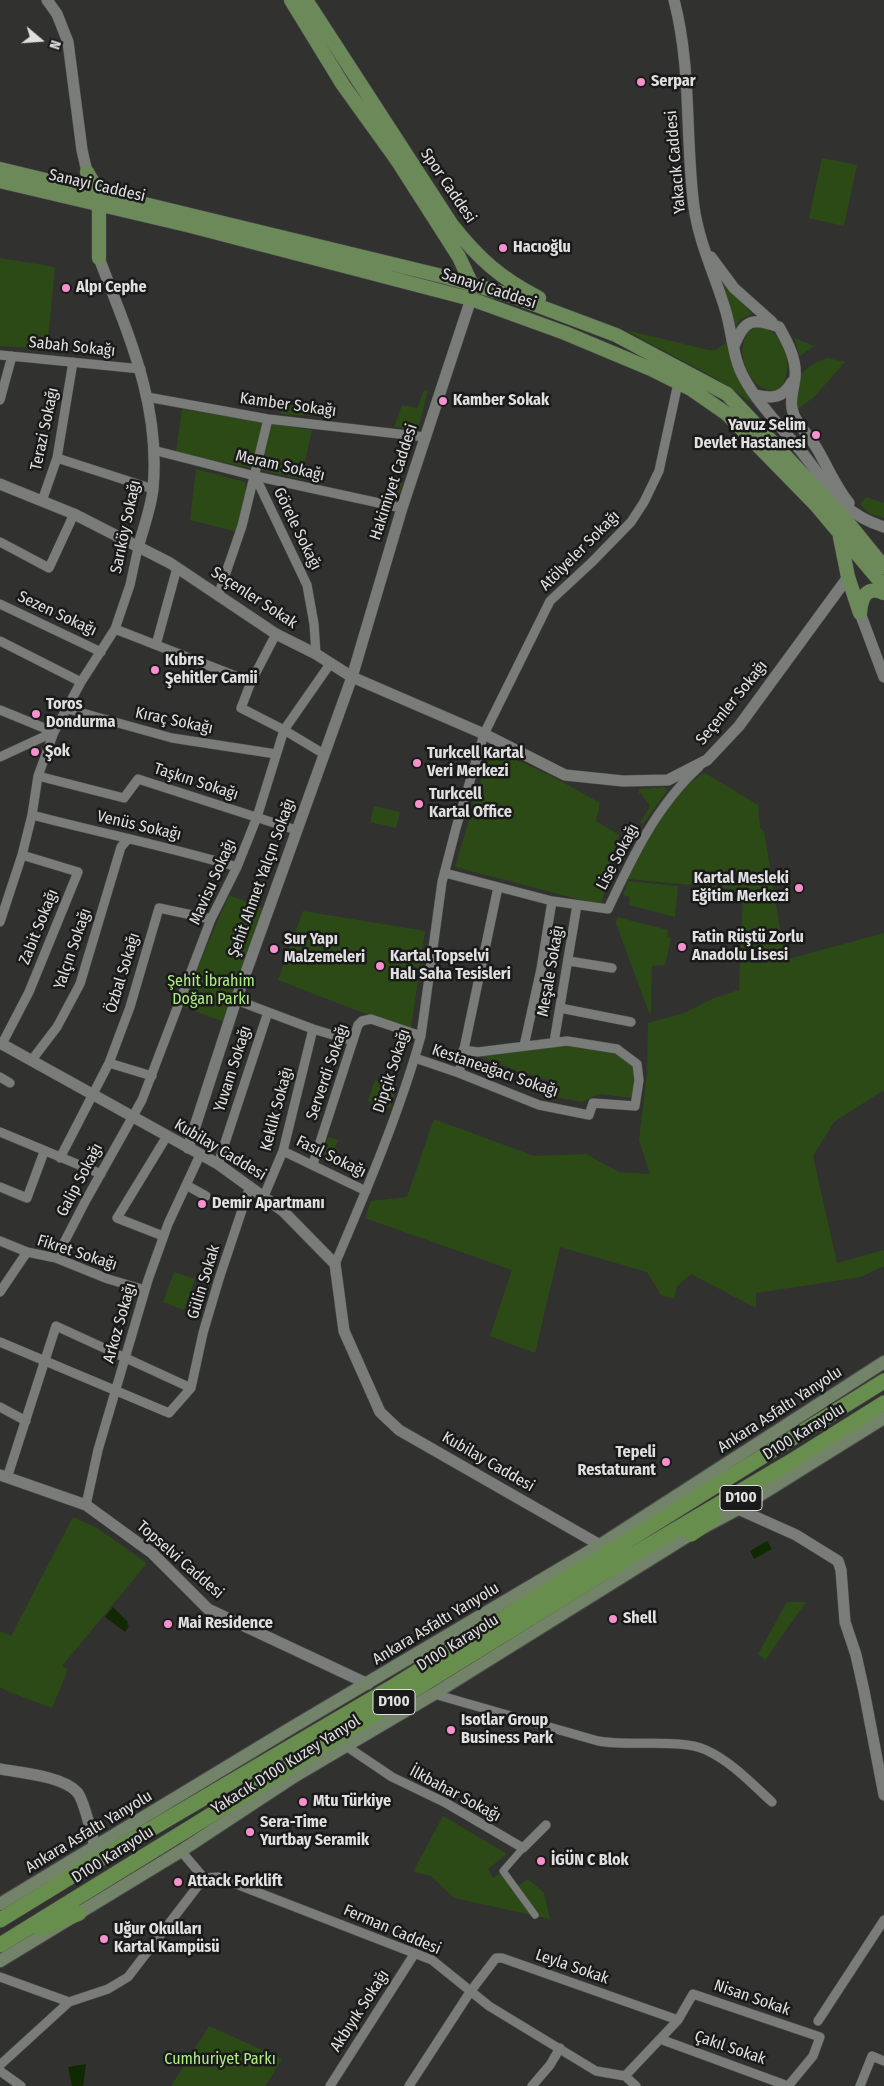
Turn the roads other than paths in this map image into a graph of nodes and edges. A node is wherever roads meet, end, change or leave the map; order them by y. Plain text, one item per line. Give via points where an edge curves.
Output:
1 (47, 0) edge
2 (291, 0) edge
3 (306, 0) edge
4 (674, 0) edge
5 (0, 169) edge
6 (87, 172) joint
7 (0, 181) edge
8 (92, 197) junction
9 (705, 248) junction
10 (459, 257) junction
11 (99, 258) joint
12 (446, 277) junction
13 (472, 285) junction
14 (471, 299) junction
15 (780, 327) junction
16 (616, 336) junction
17 (734, 346) junction
18 (0, 355) edge
19 (12, 356) junction
20 (73, 362) junction
21 (141, 369) junction
22 (796, 376) junction
23 (678, 382) junction
24 (756, 395) junction
25 (147, 397) junction
26 (0, 400) edge
27 (268, 419) junction
28 (425, 437) junction
29 (153, 450) junction
30 (57, 458) junction
31 (254, 476) junction
32 (0, 484) edge
33 (153, 489) junction
34 (42, 501) junction
35 (402, 508) junction
36 (74, 514) junction
37 (864, 518) junction
38 (884, 527) edge
39 (840, 536) junction
40 (0, 542) edge
41 (138, 548) junction
42 (884, 567) edge
43 (177, 568) junction
44 (848, 577) junction
45 (884, 586) edge
46 (884, 592) edge
47 (218, 596) junction
48 (0, 604) edge
49 (860, 614) junction
50 (115, 630) junction
51 (276, 634) junction
52 (0, 641) edge
53 (156, 645) junction
54 (101, 652) junction
55 (316, 654) junction
56 (330, 664) junction
57 (884, 676) edge
58 (352, 677) junction
59 (81, 682) junction
60 (252, 682) junction
61 (68, 709) junction
62 (0, 710) edge
63 (284, 730) junction
64 (54, 732) junction
65 (484, 734) junction
66 (276, 754) junction
67 (324, 754) junction
68 (0, 757) edge
69 (707, 760) junction
70 (38, 776) junction
71 (32, 815) junction
72 (257, 818) junction
73 (296, 830) junction
74 (128, 839) junction
75 (22, 855) junction
76 (238, 867) junction
77 (445, 873) junction
78 (498, 887) junction
79 (552, 901) junction
80 (577, 905) junction
81 (211, 919) junction
82 (0, 922) edge
83 (569, 961) junction
84 (612, 968) dead end
85 (236, 1000) junction
86 (560, 1008) junction
87 (268, 1012) junction
88 (632, 1022) dead end
89 (313, 1029) junction
90 (421, 1036) junction
91 (353, 1041) junction
92 (554, 1042) junction
93 (1, 1043) edge
94 (524, 1046) junction
95 (463, 1050) junction
96 (414, 1058) junction
97 (31, 1060) junction
98 (109, 1063) junction
99 (459, 1073) junction
100 (152, 1076) junction
101 (0, 1077) edge
102 (10, 1083) dead end
103 (94, 1096) junction
104 (133, 1118) junction
105 (0, 1132) edge
106 (167, 1136) junction
107 (188, 1148) junction
108 (283, 1151) junction
109 (44, 1152) junction
110 (200, 1155) junction
111 (60, 1158) junction
112 (218, 1164) junction
113 (313, 1164) junction
114 (101, 1174) junction
115 (186, 1185) junction
116 (250, 1186) junction
117 (0, 1187) edge
118 (366, 1191) junction
119 (206, 1196) dead end
120 (264, 1196) junction
121 (164, 1236) junction
122 (0, 1241) edge
123 (27, 1252) junction
124 (56, 1258) junction
125 (335, 1264) junction
126 (145, 1290) junction
127 (0, 1292) edge
128 (0, 1342) edge
129 (125, 1357) junction
130 (46, 1360) junction
131 (884, 1362) edge
132 (884, 1381) edge
133 (191, 1388) junction
134 (117, 1390) junction
135 (884, 1403) edge
136 (0, 1406) edge
137 (884, 1418) edge
138 (26, 1421) junction
139 (790, 1462) junction
140 (4, 1477) edge
141 (86, 1505) junction
142 (738, 1509) junction
143 (656, 1522) junction
144 (691, 1534) junction
145 (594, 1548) junction
146 (368, 1684) junction
147 (434, 1694) junction
148 (346, 1746) junction
149 (0, 1769) edge
150 (884, 1795) edge
151 (772, 1802) dead end
152 (546, 1825) dead end
153 (95, 1847) junction
154 (523, 1848) junction
155 (181, 1851) junction
156 (204, 1878) junction
157 (0, 1904) edge
158 (79, 1913) junction
159 (535, 1916) dead end
160 (0, 1920) edge
161 (884, 1920) edge
162 (3, 1944) edge
163 (415, 1953) junction
164 (0, 1961) edge
165 (0, 1977) edge
166 (470, 1992) junction
167 (69, 2002) junction
168 (678, 2020) junction
169 (818, 2021) dead end
170 (660, 2040) junction
171 (560, 2048) junction
172 (884, 2061) edge
173 (0, 2065) edge
174 (0, 2071) edge
175 (625, 2076) junction
176 (789, 2085) edge
177 (21, 2086) edge
178 (330, 2086) edge
179 (409, 2086) edge
180 (532, 2086) edge
181 (636, 2086) edge
182 (860, 2086) edge

1 - 6 street via 57,14 68,42
2 - 10 main road, Spor Caddesi via 343,85 397,160
3 - 16 main road, Spor Caddesi via 434,199 473,252 513,285
4 - 9 street, Yakacık Caddesi via 686,71 694,208
5 - 8 main road, Sanayi Caddesi
6 - 8 main road
7 - 8 main road, Sanayi Caddesi
8 - 11 main road
8 - 12 main road, Sanayi Caddesi
8 - 14 main road, Sanayi Caddesi
9 - 15 street via 734,288
9 - 17 street, Yakacık Caddesi
10 - 12 main road via 457,272
10 - 13 main road, Spor Caddesi
11 - 21 street, Sarıköy Sokağı
12 - 13 main road, Sanayi Caddesi
13 - 14 street
13 - 16 main road, Sanayi Caddesi via 512,296
14 - 23 main road, Sanayi Caddesi via 565,333
14 - 28 street, Hakimiyet Caddesi
15 - 17 street via 752,321 743,328
15 - 22 street, Yakacık Caddesi via 789,345
16 - 42 main road, Sanayi Caddesi via 727,394 845,519
17 - 24 street, Yakacık Caddesi via 740,370
18 - 19 street, Sabah Sokağı
19 - 20 street, Sabah Sokağı
19 - 26 street
20 - 21 street, Sabah Sokağı
20 - 30 street, Terazi Sokağı
21 - 25 street, Sarıköy Sokağı
22 - 24 street via 789,389 779,397
22 - 37 street, Yakacık Caddesi via 791,399 793,415 817,448 840,491
23 - 39 main road, Sanayi Caddesi via 727,414 814,504
23 - 65 street, Atölyeler Sokağı via 659,470 644,502 631,522 550,601
24 - 37 street, Yakacık Caddesi via 832,494 851,512
25 - 27 street, Kamber Sokağı
25 - 29 street, Sarıköy Sokağı
27 - 28 street, Kamber Sokağı
27 - 31 street, Görele Sokağı
28 - 35 street, Hakimiyet Caddesi
29 - 31 street, Meram Sokağı
29 - 33 street, Sarıköy Sokağı
30 - 33 street
30 - 34 street, Terazi Sokağı
31 - 35 street, Meram Sokağı
31 - 47 street via 242,526
31 - 55 street, Görele Sokağı via 307,585
32 - 34 street, Seçenler Sokak
33 - 41 street, Sarıköy Sokağı
34 - 36 street, Seçenler Sokak
35 - 58 street, Hakimiyet Caddesi
36 - 40 street via 49,568
36 - 41 street, Seçenler Sokak
37 - 38 street, Yakacık Caddesi
39 - 44 main road
39 - 45 main road, Sanayi Caddesi
41 - 43 street, Seçenler Sokak
41 - 50 street, Sarıköy Sokağı
43 - 47 street, Seçenler Sokak
43 - 53 street
44 - 49 main road
44 - 69 street, Seçenler Sokağı via 739,726
46 - 49 main road via 864,595
47 - 51 street, Seçenler Sokak
48 - 54 street, Sezen Sokağı
49 - 57 street
50 - 53 street
50 - 54 street, Sarıköy Sokağı
51 - 55 street, Seçenler Sokak
51 - 60 street
52 - 59 street
53 - 60 street
54 - 59 street, Sarıköy Sokağı
55 - 56 street, Seçenler Sokak
56 - 58 street, Seçenler Sokak
56 - 63 street, Mavisu Sokağı
58 - 65 street, Seçenler Sokağı
58 - 67 street, Şehit Ahmet Yalçın Sokağı
59 - 61 street, Sarıköy Sokağı
60 - 63 street via 241,708
61 - 64 street, Sarıköy Sokağı
61 - 66 street, Kıraç Sokağı via 172,738
62 - 64 street
63 - 66 street, Mavisu Sokağı
63 - 67 street
64 - 68 street
64 - 70 street, Sarıköy Sokağı
65 - 69 street, Seçenler Sokağı via 565,775 623,781 668,780
65 - 77 street, Dipçik Sokağı
66 - 72 street, Mavisu Sokağı
67 - 73 street, Şehit Ahmet Yalçın Sokağı
69 - 80 street, Lise Sokağı via 682,782 644,836 608,910
70 - 71 street, Sarıköy Sokağı
70 - 72 street, Taşkın Sokağı via 124,798 138,779
71 - 74 street, Venüs Sokağı
71 - 75 street, Sarıköy Sokağı
72 - 73 street, Taşkın Sokağı
72 - 76 street, Mavisu Sokağı
73 - 85 street, Şehit Ahmet Yalçın Sokağı
74 - 76 street, Venüs Sokağı
74 - 97 street, Yalçın Sokağı via 121,848 80,984 57,1027
75 - 82 street, Sarıköy Sokağı
75 - 93 street, Zabit Sokağı via 78,872 29,992
76 - 81 street, Mavisu Sokağı
77 - 78 street, Lise Sokağı
77 - 90 street, Dipçik Sokağı
78 - 79 street, Lise Sokağı
78 - 95 street
79 - 80 street, Lise Sokağı
79 - 94 street via 542,969
80 - 83 street, Meşale Sokağı
81 - 98 street, Özbal Sokağı via 159,908 130,1007
81 - 100 street, Mavisu Sokağı
83 - 84 street
83 - 86 street, Meşale Sokağı
85 - 87 street
85 - 107 street, Şehit Ahmet Yalçın Sokağı
86 - 88 street
86 - 92 street, Meşale Sokağı
87 - 89 street
87 - 112 street, Yuvam Sokağı
89 - 91 street
89 - 108 street, Keklik Sokağı
90 - 91 street, Serverdi Sokağı via 367,1019 358,1025
90 - 96 street, Dipçik Sokağı
91 - 113 street, Serverdi Sokağı
92 - 94 street, Kestaneağacı Sokağı
92 - 99 street, Kestaneağacı Sokağı via 617,1049 637,1064 639,1080 635,1106 593,1103 589,1115 539,1105
93 - 97 street, Kubilay Caddesi
94 - 95 street, Kestaneağacı Sokağı via 478,1052
95 - 99 street
96 - 99 street, Kestaneağacı Sokağı
96 - 118 street, Dipçik Sokağı
97 - 103 street, Kubilay Caddesi
98 - 100 street
98 - 103 street, Özbal Sokağı
100 - 104 street, Mavisu Sokağı
101 - 102 street
103 - 104 street, Kubilay Caddesi
103 - 111 street, Özbal Sokağı
104 - 106 street, Kubilay Caddesi
104 - 114 street, Galip Sokağı
105 - 109 street
106 - 107 street, Kubilay Caddesi
106 - 121 street via 117,1218
107 - 110 street, Kubilay Caddesi
108 - 113 street, Fasıl Sokağı
108 - 120 street, Keklik Sokağı
109 - 111 street
109 - 117 street via 28,1198
110 - 112 street, Kubilay Caddesi
110 - 115 street, Arkoz Sokağı
111 - 114 street
112 - 116 street, Kubilay Caddesi
113 - 118 street, Fasıl Sokağı
114 - 124 street, Galip Sokağı
115 - 119 street
115 - 121 street, Arkoz Sokağı
116 - 120 street, Kubilay Caddesi
116 - 133 street, Gülin Sokak via 216,1288
118 - 125 street, Dipçik Sokağı
120 - 125 street, Kubilay Caddesi
121 - 126 street, Arkoz Sokağı
122 - 123 street, Fikret Sokağı
123 - 124 street, Fikret Sokağı
123 - 127 street
124 - 126 street, Fikret Sokağı
125 - 145 street, Kubilay Caddesi via 344,1331 380,1412 399,1430
126 - 129 street, Arkoz Sokağı
128 - 130 street
129 - 130 street via 56,1326
129 - 133 street
129 - 134 street, Arkoz Sokağı
130 - 134 street
130 - 138 street
131 - 145 main road, Ankara Asfaltı Yanyolu
132 - 143 highway, D100 Karayolu / D100
133 - 134 street via 169,1412
134 - 141 street, Arkoz Sokağı via 98,1450
135 - 139 highway, D100 Karayolu / D100
136 - 138 street
137 - 142 main road
138 - 140 street
139 - 144 highway, D100
139 - 162 highway, D100 Karayolu / D100 via 618,1564
140 - 141 street, Topselvi Caddesi
141 - 146 street, Topselvi Caddesi via 152,1553 208,1609
142 - 144 main road
142 - 150 street via 796,1535 838,1561 842,1570 845,1622 856,1655
143 - 145 highway
143 - 160 highway, D100 Karayolu / D100 via 389,1689
144 - 147 main road, Yakacık D100 Kuzey Yanyol
145 - 146 main road, Ankara Asfaltı Yanyolu
146 - 153 main road, Ankara Asfaltı Yanyolu
147 - 148 main road, Yakacık D100 Kuzey Yanyol
147 - 151 street via 606,1743 683,1745 705,1749 733,1766
148 - 154 street, İlkbahar Sokağı via 392,1777 446,1803
148 - 155 main road, Yakacık D100 Kuzey Yanyol
149 - 153 street via 42,1777 68,1785 79,1793
152 - 154 street
153 - 157 main road, Ankara Asfaltı Yanyolu
154 - 159 street via 503,1872
155 - 156 street
155 - 158 main road, Yakacık D100 Kuzey Yanyol
156 - 163 street, Ferman Caddesi via 218,1877
156 - 167 street via 128,1977 108,1989
158 - 162 highway
158 - 164 main road, Yakacık D100 Kuzey Yanyol
161 - 169 street
163 - 166 street, Ferman Caddesi via 432,1960
163 - 178 street, Akbıyık Sokağı
165 - 167 street
166 - 168 street, Leyla Sokak via 496,1958 502,1958
166 - 171 street, Ferman Caddesi
166 - 179 street
167 - 173 street
168 - 170 street, Nisan Sokak
168 - 176 street, Nisan Sokak via 693,1994 820,2036 813,2056
170 - 175 street, Nisan Sokak
170 - 176 street, Çakıl Sokak
171 - 175 street, Ferman Caddesi via 596,2071
171 - 180 street
172 - 182 street via 872,2056
174 - 177 street
175 - 181 street

